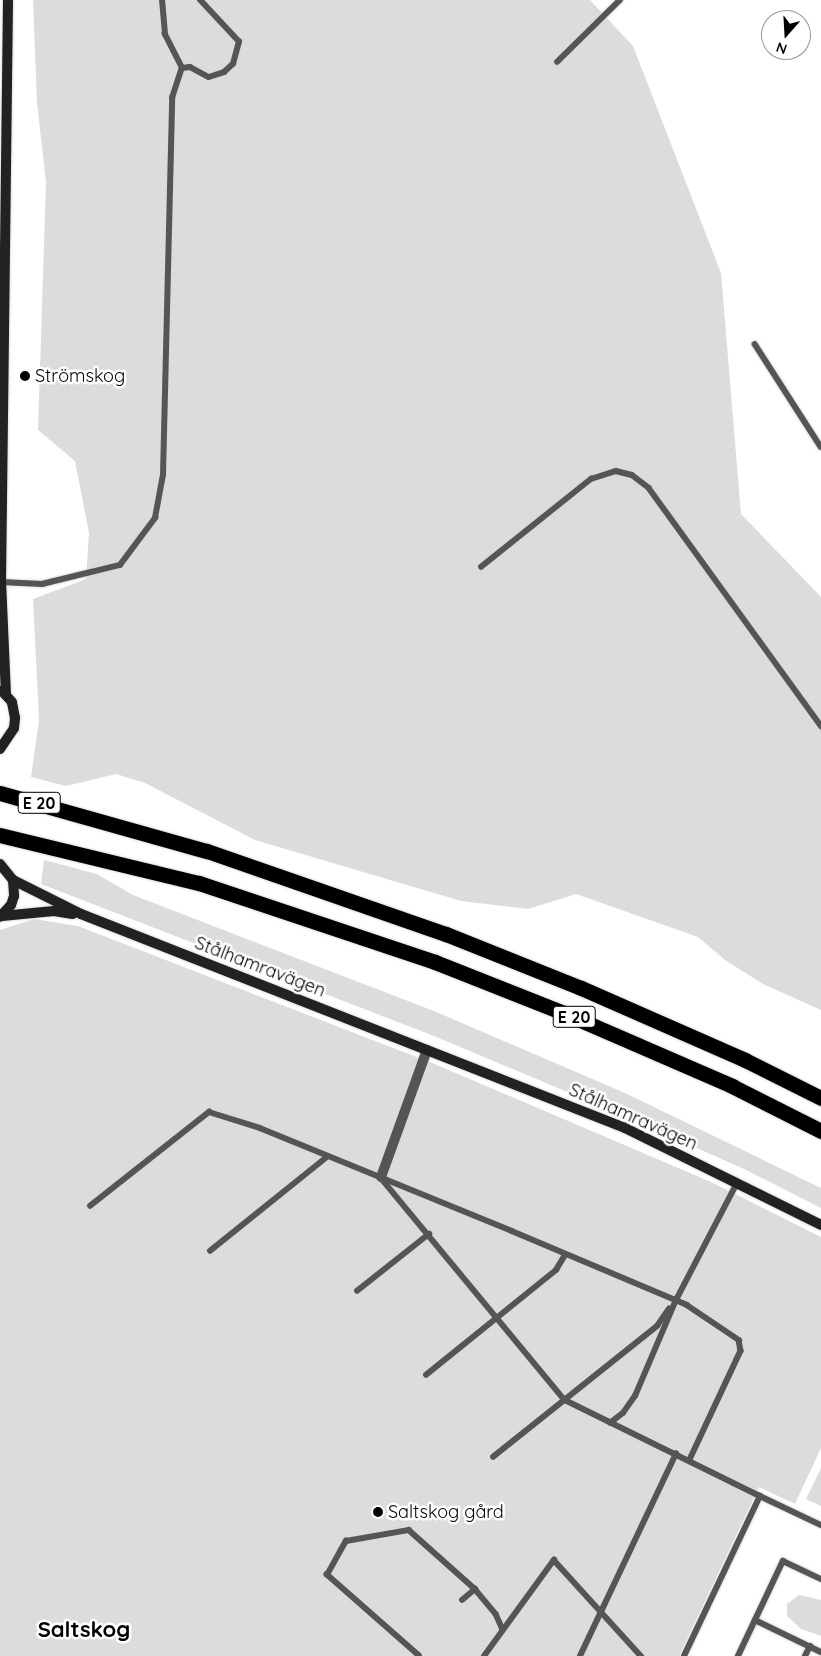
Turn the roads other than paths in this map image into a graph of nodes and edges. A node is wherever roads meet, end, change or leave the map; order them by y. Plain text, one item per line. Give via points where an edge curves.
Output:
1 (8, 0) edge
2 (162, 0) edge
3 (200, 0) edge
4 (620, 0) edge
5 (558, 62) dead end
6 (182, 68) junction
7 (755, 344) dead end
8 (821, 447) edge
9 (2, 542) edge
10 (481, 567) dead end
11 (1, 585) edge
12 (3, 692) edge
13 (821, 726) edge
14 (0, 748) edge
15 (0, 793) edge
16 (0, 835) edge
17 (0, 855) edge
18 (0, 864) edge
19 (11, 876) junction
20 (81, 914) junction
21 (1, 916) edge
22 (427, 1050) junction
23 (821, 1098) edge
24 (821, 1131) edge
25 (328, 1156) junction
26 (380, 1178) junction
27 (736, 1183) junction
28 (90, 1206) dead end
29 (821, 1225) edge
30 (429, 1234) junction
31 (210, 1251) dead end
32 (565, 1255) junction
33 (357, 1291) dead end
34 (675, 1302) junction
35 (498, 1316) junction
36 (426, 1375) dead end
37 (565, 1400) junction
38 (610, 1423) junction
39 (676, 1454) junction
40 (493, 1457) dead end
41 (690, 1460) junction
42 (760, 1496) junction
43 (821, 1525) edge
44 (821, 1579) edge
45 (475, 1589) junction
46 (462, 1600) dead end
47 (601, 1611) junction
48 (755, 1620) junction
49 (503, 1630) junction
50 (810, 1646) junction
51 (821, 1652) edge
52 (419, 1656) edge
53 (484, 1656) edge
54 (580, 1656) edge
55 (641, 1656) edge
56 (684, 1656) edge
57 (738, 1656) edge
58 (805, 1656) edge

1 - 9 main road
2 - 6 lane via 165,34
3 - 6 lane via 239,42 233,64 224,72 209,77 190,67
4 - 5 lane
6 - 11 lane via 172,98 163,475 155,518 120,565 42,584
7 - 8 lane
9 - 11 main road
10 - 13 lane via 591,479 616,471 632,475 650,488
11 - 12 main road
12 - 14 main road via 12,702 15,718 14,728
15 - 23 highway, E 20 via 207,851 446,934 599,996 745,1060
16 - 24 highway, E 20 via 199,884 435,962 732,1086
17 - 19 main road
18 - 19 main road, Stålhamravägen
19 - 20 main road, Stålhamravägen
19 - 21 main road via 14,896
20 - 21 main road, Stålhamravägen via 54,911
20 - 22 main road, Stålhamravägen
22 - 26 street
22 - 27 main road, Stålhamravägen via 625,1128
25 - 26 lane
25 - 28 lane via 209,1112
25 - 31 lane
26 - 30 lane
26 - 32 lane
27 - 29 main road, Stålhamravägen
27 - 34 lane
30 - 33 lane
30 - 35 lane
32 - 34 lane
32 - 35 lane via 556,1270
34 - 37 lane via 657,1326
34 - 38 lane via 635,1396 624,1413
34 - 41 lane via 687,1305 739,1340 741,1351
35 - 36 lane
35 - 37 lane
37 - 38 lane
37 - 40 lane
38 - 39 lane
39 - 41 lane
39 - 47 lane
41 - 42 lane
42 - 43 lane
42 - 56 lane
44 - 48 lane via 783,1561
45 - 46 lane
45 - 49 lane via 496,1614
45 - 52 lane via 409,1530 346,1541 328,1575
47 - 49 lane via 554,1560
47 - 54 lane
47 - 55 lane
48 - 50 lane
48 - 57 lane
49 - 53 lane
50 - 51 lane
50 - 58 lane

